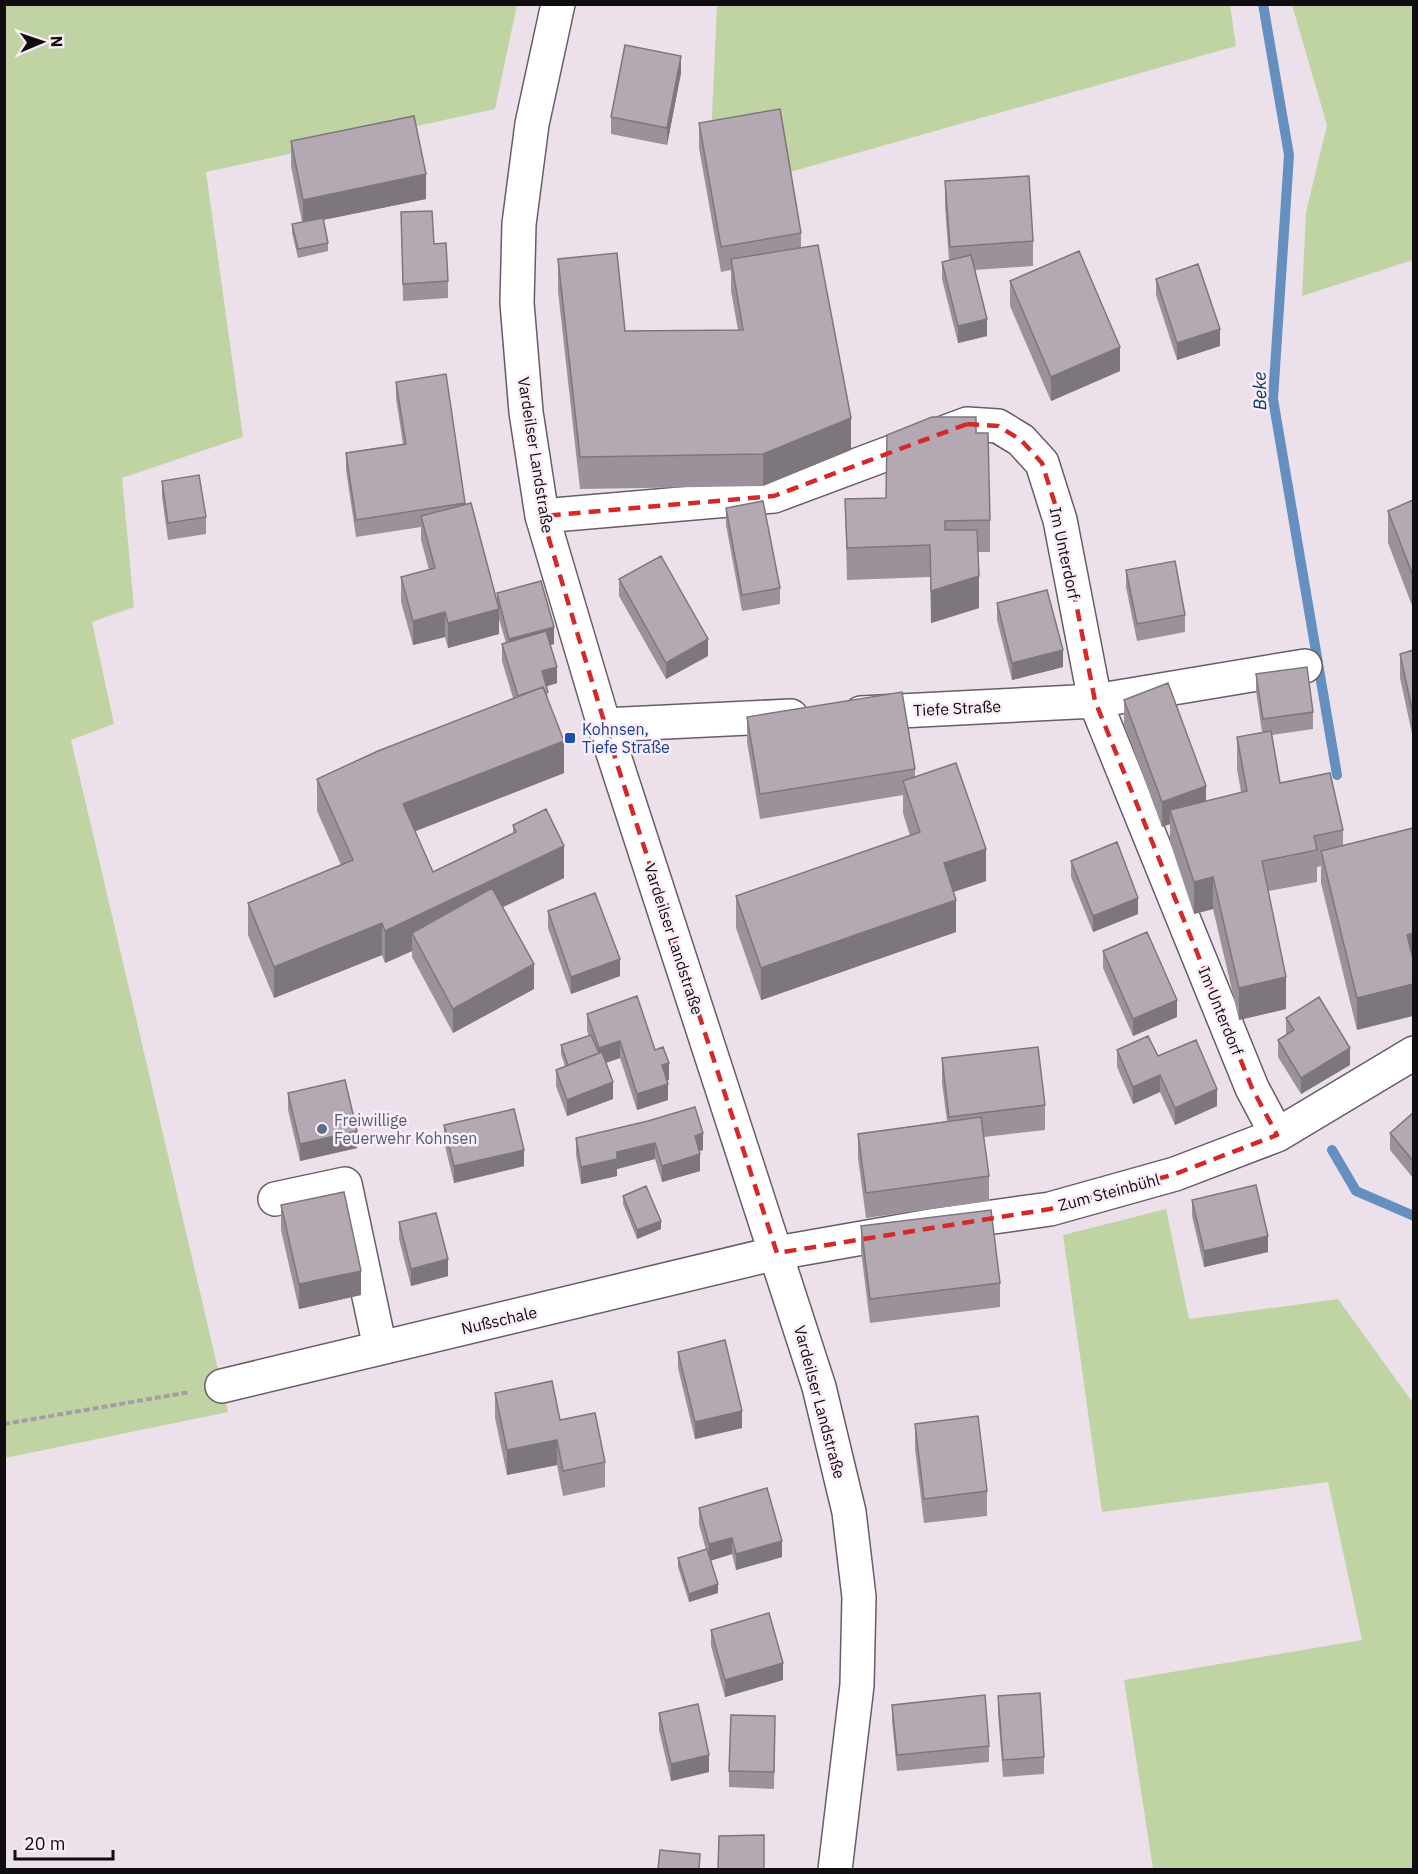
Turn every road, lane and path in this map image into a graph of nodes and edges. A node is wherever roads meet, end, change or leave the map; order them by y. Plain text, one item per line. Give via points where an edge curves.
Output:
1 (558, 4) edge
2 (542, 516) junction
3 (1305, 666) edge
4 (1095, 701) junction
5 (604, 725) junction
6 (1413, 1053) edge
7 (1277, 1135) junction
8 (275, 1199) dead end
9 (777, 1253) junction
10 (380, 1348) junction
11 (222, 1386) joint
12 (4, 1424) edge
13 (835, 1869) edge

1 - 2 street, Vardeilser Landstraße via 532,124 519,224 517,303 526,412
2 - 4 street, Im Unterdorf via 774,496 967,424 999,426 1021,440 1042,463 1060,520
2 - 5 street, Vardeilser Landstraße
3 - 4 street, Tiefe Straße
4 - 5 street, Tiefe Straße
4 - 7 street, Im Unterdorf via 1252,1088
5 - 9 street, Vardeilser Landstraße
6 - 7 street, Zum Steinbühl
7 - 9 street, Zum Steinbühl via 1175,1174 1050,1209
8 - 10 street via 345,1184
9 - 10 street, Nußschale
9 - 13 street, Vardeilser Landstraße via 819,1387 847,1500 859,1598 857,1685
10 - 11 street, Nußschale
11 - 12 path

